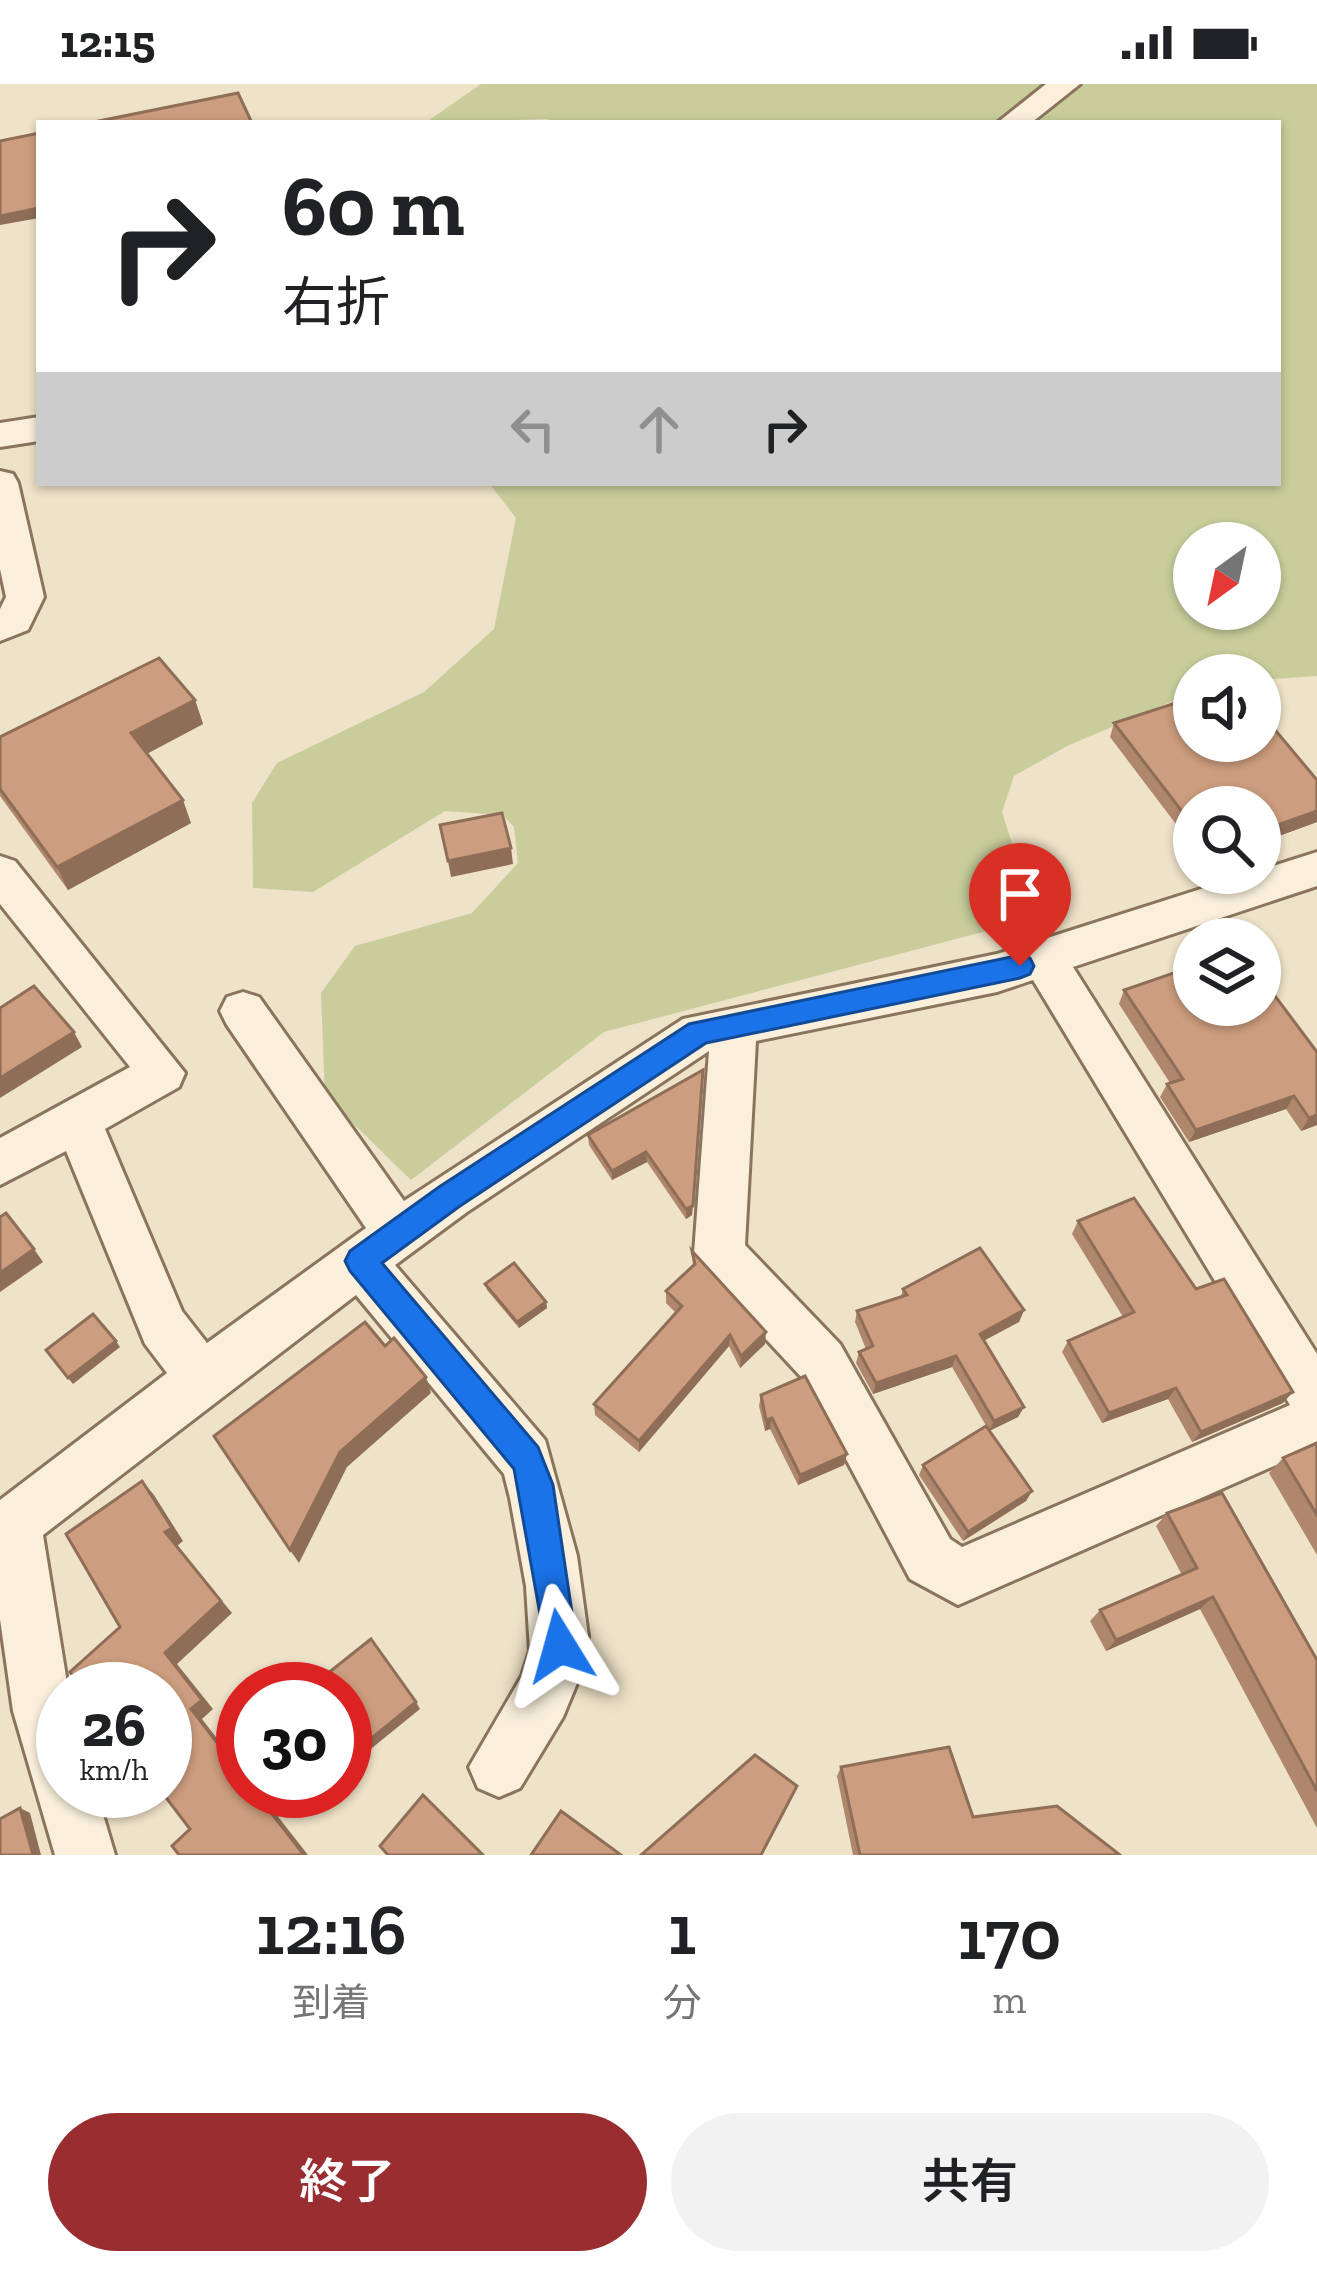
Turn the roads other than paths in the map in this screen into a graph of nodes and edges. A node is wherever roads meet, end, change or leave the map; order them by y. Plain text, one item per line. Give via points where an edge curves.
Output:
1 (1065, 84) edge
2 (1016, 120) edge
3 (36, 429) edge
4 (0, 435) edge
5 (0, 483) edge
6 (0, 627) edge
7 (1317, 869) edge
8 (0, 873) edge
9 (1044, 959) junction
10 (243, 1011) dead end
11 (734, 1025) junction
12 (77, 1120) junction
13 (0, 1163) edge
14 (379, 1247) junction
15 (202, 1378) junction
16 (1317, 1402) edge
17 (1317, 1420) edge
18 (7, 1529) edge
19 (36, 1680) edge
20 (499, 1767) dead end
21 (74, 1818) edge
22 (85, 1855) edge

1 - 2 street
3 - 4 street
5 - 6 street via 25,597 14,620
7 - 9 street
8 - 12 street via 162,1073
9 - 11 street
9 - 16 street
10 - 14 street
11 - 14 street via 676,1046
11 - 17 street via 719,1253 822,1363 930,1559 958,1577
12 - 13 street
12 - 15 street via 163,1327
14 - 15 street
14 - 20 street via 536,1485 560,1646
15 - 18 street
18 - 19 street
21 - 22 street

